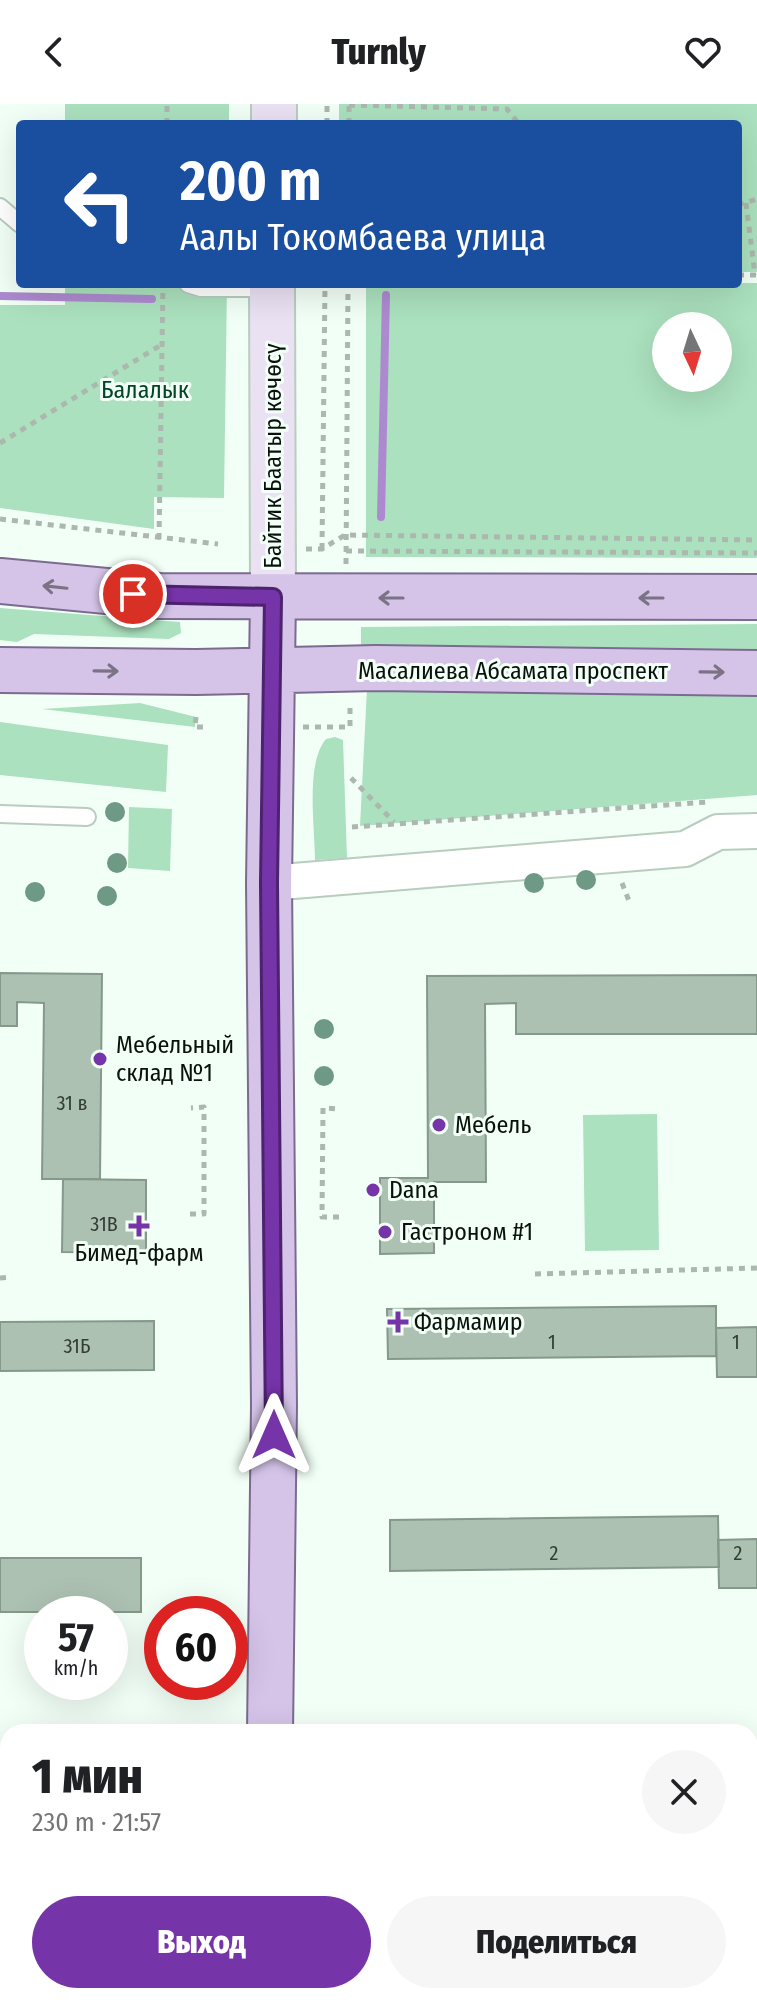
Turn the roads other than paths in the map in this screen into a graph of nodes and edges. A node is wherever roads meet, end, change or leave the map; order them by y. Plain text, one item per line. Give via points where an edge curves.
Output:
1 (0, 207) edge
2 (16, 221) edge
3 (272, 288) edge
4 (0, 581) edge
5 (273, 597) junction
6 (757, 597) edge
7 (0, 670) edge
8 (270, 671) junction
9 (757, 673) edge
10 (0, 814) edge
11 (87, 817) dead end
12 (757, 831) edge
13 (269, 883) junction
14 (270, 1724) edge

1 - 2 lane
3 - 5 main road, Байтик Баатыр көчөсү
5 -> 4 main road via 159,596
6 -> 5 main road
5 - 8 main road, Байтик Баатыр көчөсү
7 -> 8 main road, Масалиева Абсамата проспект
8 -> 9 main road, Масалиева Абсамата проспект
8 - 13 main road, Байтик Баатыр көчөсү
10 - 11 lane
12 - 13 street via 718,832 685,849
13 - 14 main road, Байтик Баатыр көчөсү via 274,1275

